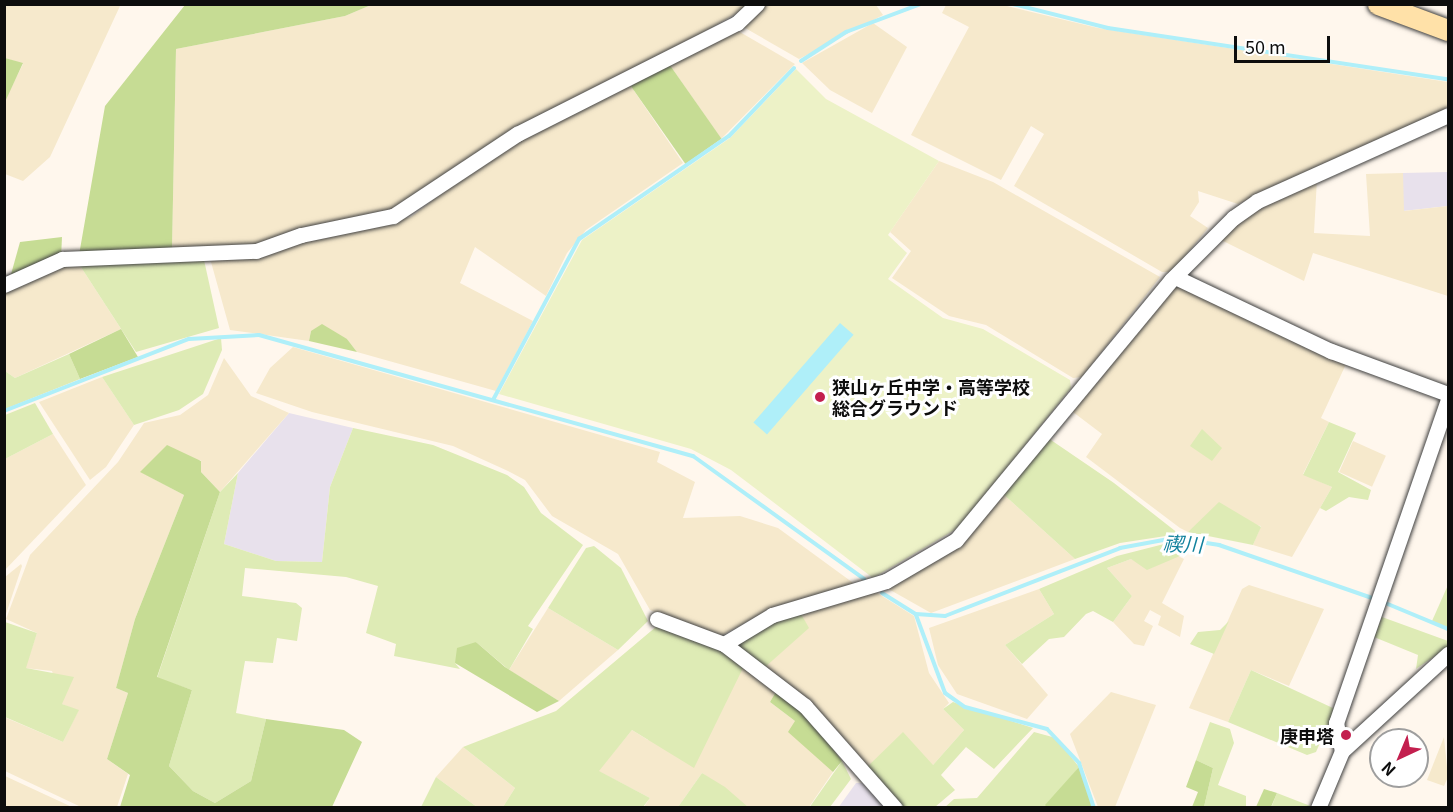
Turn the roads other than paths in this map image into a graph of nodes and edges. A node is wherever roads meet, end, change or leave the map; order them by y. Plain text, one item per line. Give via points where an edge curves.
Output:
1 (757, 4) edge
2 (1378, 4) edge
3 (1449, 30) edge
4 (1449, 115) edge
5 (1175, 277) junction
6 (4, 285) edge
7 (1449, 394) edge
8 (1449, 400) edge
9 (657, 619) dead end
10 (724, 644) junction
11 (1449, 654) edge
12 (1342, 751) junction
13 (895, 807) edge
14 (1318, 807) edge

1 - 6 street via 736,23 517,134 393,216 301,235 256,251 62,259
2 - 3 street
4 - 5 street via 1257,201 1207,240
5 - 7 street via 1331,351
5 - 10 street via 956,540 886,581 772,615
8 - 12 street via 1336,723
9 - 10 street
10 - 13 street via 805,706
11 - 12 street
12 - 14 street

